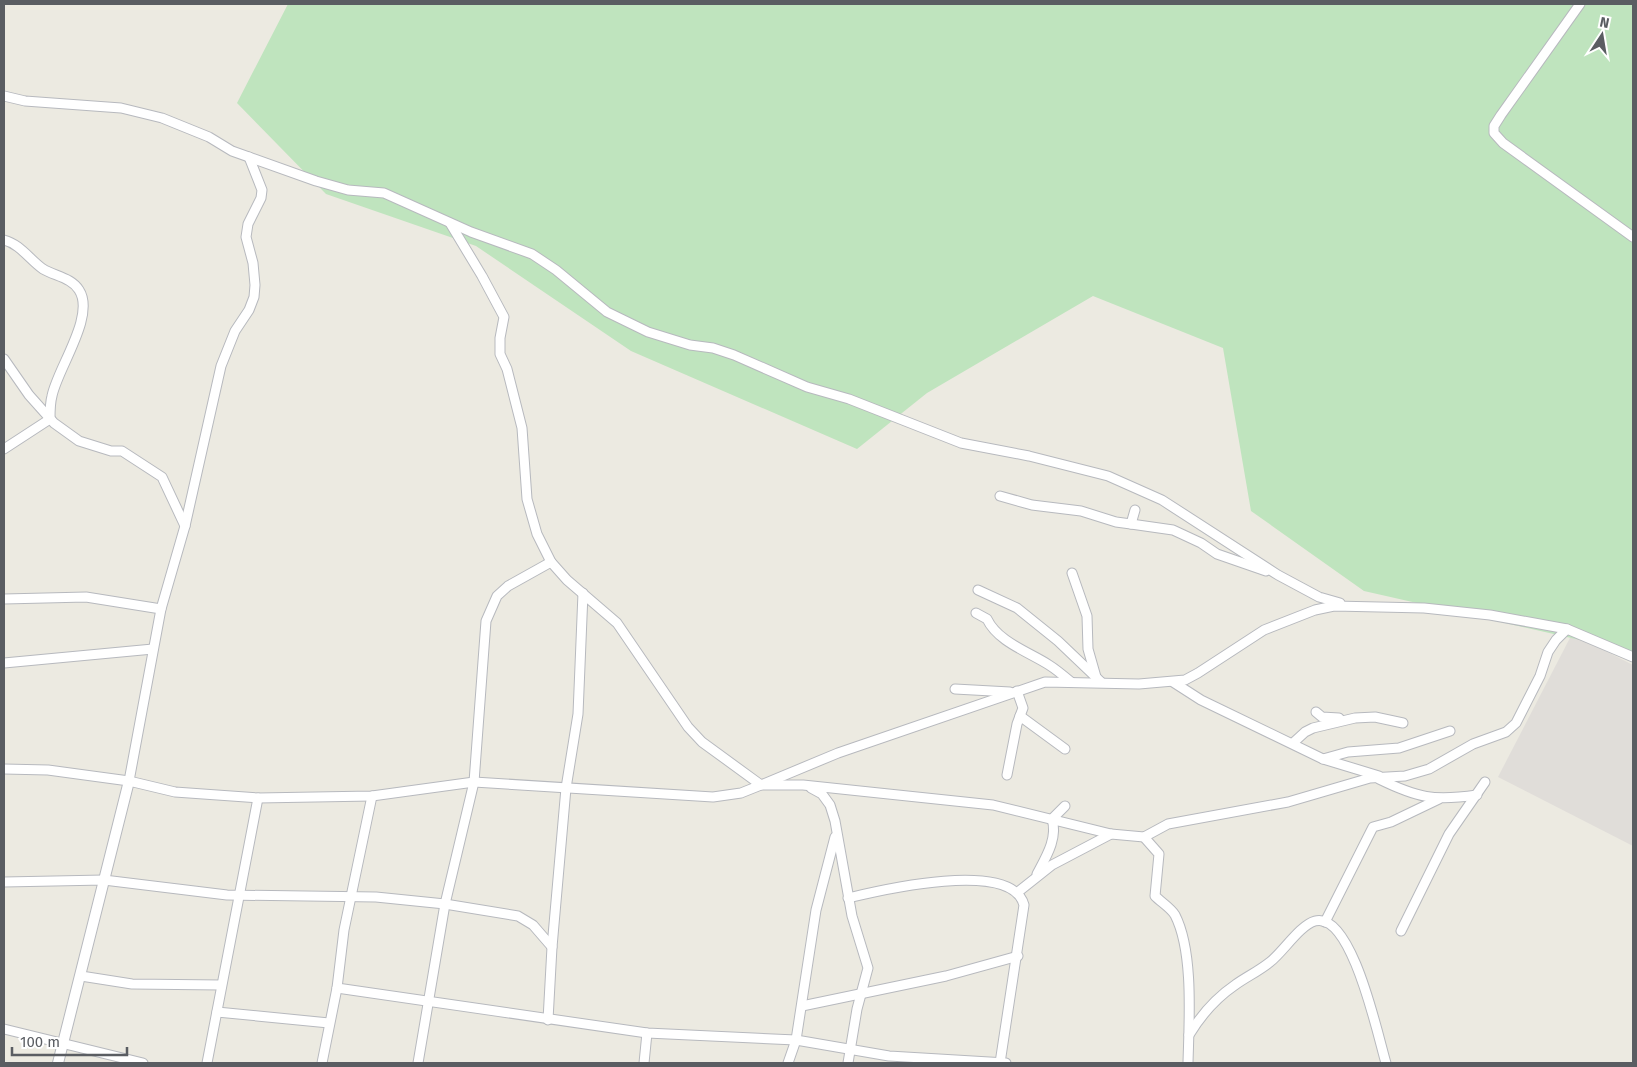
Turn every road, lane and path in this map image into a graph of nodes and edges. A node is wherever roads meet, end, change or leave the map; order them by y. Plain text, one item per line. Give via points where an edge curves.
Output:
1 (1580, 4) edge
2 (4, 96) edge
3 (249, 157) junction
4 (450, 223) junction
5 (1633, 237) edge
6 (4, 240) edge
7 (4, 359) edge
8 (50, 419) junction
9 (4, 449) edge
10 (1000, 496) dead end
11 (1135, 510) dead end
12 (1131, 524) junction
13 (185, 526) junction
14 (551, 562) junction
15 (1072, 573) dead end
16 (1278, 575) junction
17 (978, 590) dead end
18 (583, 593) junction
19 (4, 599) edge
20 (1365, 608) junction
21 (161, 610) junction
22 (976, 613) dead end
23 (1567, 630) junction
24 (153, 649) junction
25 (1633, 657) edge
26 (4, 663) edge
27 (1099, 681) junction
28 (1071, 682) junction
29 (1173, 682) junction
30 (955, 689) dead end
31 (1016, 692) junction
32 (1316, 712) dead end
33 (1020, 716) junction
34 (1355, 718) junction
35 (1403, 723) dead end
36 (1450, 731) dead end
37 (1294, 743) junction
38 (1065, 749) dead end
39 (1323, 759) junction
40 (4, 769) edge
41 (1007, 775) dead end
42 (1380, 778) junction
43 (129, 781) junction
44 (474, 782) junction
45 (1486, 782) dead end
46 (761, 785) junction
47 (803, 785) junction
48 (566, 788) junction
49 (1477, 795) junction
50 (372, 796) junction
51 (258, 798) junction
52 (1439, 799) junction
53 (1065, 806) dead end
54 (1052, 819) junction
55 (836, 834) junction
56 (1111, 834) junction
57 (1144, 837) junction
58 (1035, 879) junction
59 (104, 880) junction
60 (4, 882) edge
61 (1018, 892) junction
62 (240, 895) junction
63 (351, 897) junction
64 (848, 898) junction
65 (445, 904) junction
66 (1325, 922) junction
67 (1401, 931) dead end
68 (552, 947) junction
69 (1018, 956) junction
70 (81, 976) junction
71 (221, 985) junction
72 (336, 988) junction
73 (862, 994) junction
74 (428, 1001) junction
75 (802, 1006) junction
76 (217, 1012) junction
77 (548, 1020) junction
78 (329, 1023) junction
79 (4, 1029) edge
80 (647, 1033) junction
81 (1189, 1035) junction
82 (796, 1040) junction
83 (63, 1044) junction
84 (850, 1051) junction
85 (58, 1063) edge
86 (143, 1063) edge
87 (207, 1063) edge
88 (322, 1063) edge
89 (418, 1063) edge
90 (644, 1063) edge
91 (788, 1063) edge
92 (848, 1063) edge
93 (1002, 1063) edge
94 (1188, 1063) edge
95 (1386, 1063) edge

1 - 5 street via 1501,115 1494,126 1494,134
2 - 3 street via 25,101 121,108 162,118 187,126
3 - 4 street via 348,190 384,193
3 - 13 street via 262,190 246,237 253,264 254,297 221,366
4 - 14 street via 504,317 500,354 522,428 527,499 537,534
4 - 16 street via 532,254 607,312 648,332 734,355 806,387 849,399 961,443 1108,476 1162,500
6 - 8 street via 22,249 34,263 55,276 69,280 80,291 83,309 73,345 52,395
7 - 8 street
8 - 9 street
8 - 13 street via 79,441 122,452 162,477
10 - 12 street via 1032,506 1081,511
11 - 12 street
12 - 16 street via 1173,530 1217,554
13 - 21 street
14 - 18 street
14 - 44 street via 508,586 490,608 486,621
15 - 27 street via 1087,616 1088,649
16 - 20 street via 1319,597
17 - 27 street via 1017,608 1058,641
18 - 46 street via 617,623 683,720 702,742
18 - 48 street via 578,714
19 - 21 street via 86,598
20 - 23 street via 1424,608 1490,615
20 - 29 street via 1334,606 1264,630 1198,673
21 - 24 street
22 - 28 street via 987,619 1010,643 1050,665
23 - 25 street
23 - 42 street via 1548,652 1540,676 1512,728 1473,744 1429,769 1405,776
24 - 26 street
24 - 43 street
27 - 28 street
27 - 29 street
28 - 31 street via 1045,682
29 - 37 street via 1201,700
30 - 31 street
31 - 33 street via 1023,708
31 - 46 street via 838,753
32 - 34 street via 1326,718
33 - 38 street
33 - 41 street
34 - 35 street via 1375,717
34 - 37 street via 1313,728
36 - 39 street via 1399,748 1348,752
37 - 39 street
39 - 42 street
40 - 43 street via 48,770
42 - 52 street via 1407,792
42 - 57 street via 1288,802 1168,824
43 - 51 street via 175,792
43 - 59 street
44 - 48 street
44 - 50 street
44 - 65 street
45 - 49 street
46 - 47 street
46 - 48 street via 741,793 713,797
47 - 54 street via 993,804
47 - 55 street via 822,794 830,805
48 - 68 street
49 - 52 street
49 - 67 street via 1449,834
50 - 51 street
50 - 63 street
51 - 62 street
52 - 66 street via 1373,827
53 - 54 street
54 - 56 street
54 - 58 street via 1055,828 1052,843
55 - 64 street
55 - 75 street via 816,910
56 - 57 street
56 - 58 street via 1052,865
57 - 81 street via 1159,854 1155,896 1174,914 1185,943
58 - 61 street
59 - 60 street
59 - 62 street
59 - 70 street
61 - 64 street via 1004,885 940,880 894,886
61 - 69 street via 1024,905
62 - 63 street
62 - 71 street
63 - 65 street
63 - 72 street
64 - 73 street via 868,968
65 - 68 street via 518,916 533,925
65 - 74 street
66 - 81 street via 1309,923 1277,957 1228,990 1199,1018
66 - 95 street via 1345,938 1362,981
68 - 77 street
69 - 73 street
69 - 93 street
70 - 71 street via 132,984
70 - 83 street
71 - 76 street
72 - 74 street
72 - 78 street
73 - 75 street
73 - 84 street
74 - 77 street
74 - 89 street
75 - 82 street
76 - 78 street
76 - 87 street
77 - 80 street
78 - 88 street
79 - 83 street
80 - 82 street
80 - 90 street
81 - 94 street
82 - 84 street
82 - 91 street
83 - 85 street
83 - 86 street
84 - 92 street
84 - 93 street

